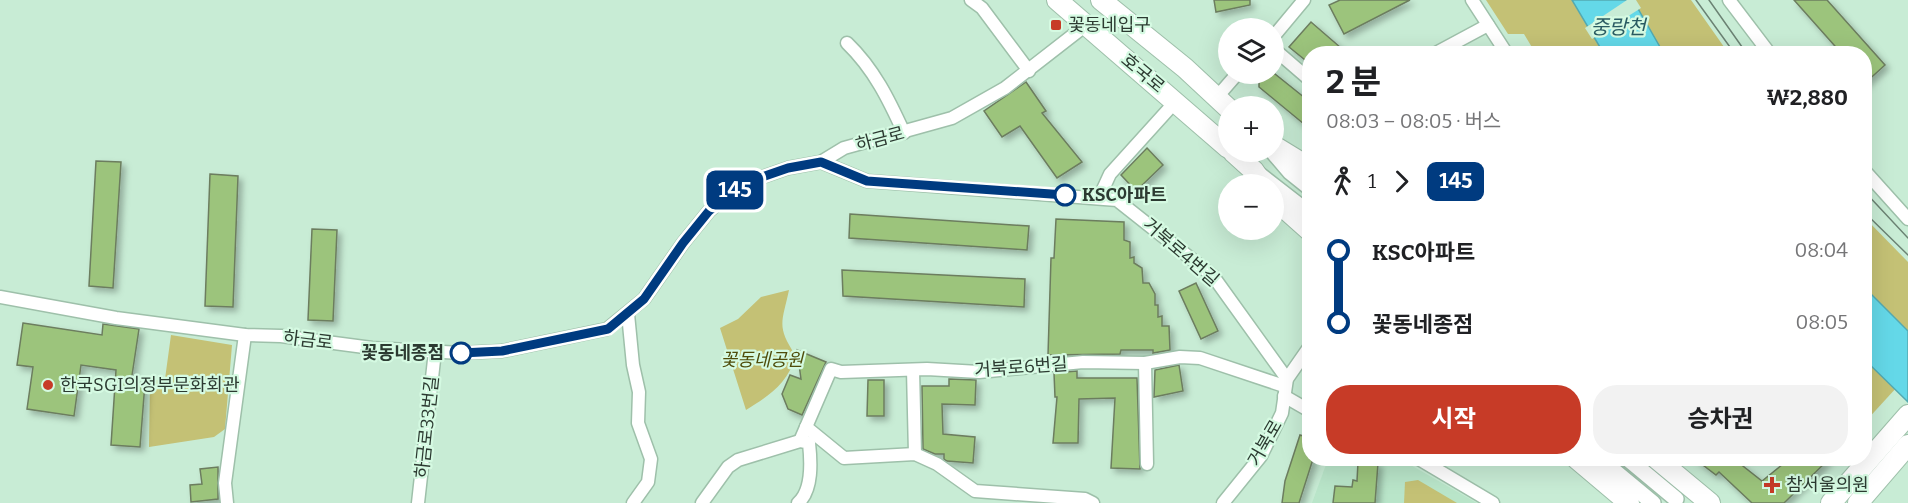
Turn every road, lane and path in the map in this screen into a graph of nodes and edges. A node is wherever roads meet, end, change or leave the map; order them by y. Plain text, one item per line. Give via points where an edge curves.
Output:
1 (971, 0) edge
2 (1056, 0) edge
3 (1101, 0) edge
4 (1304, 0) edge
5 (1472, 0) edge
6 (1729, 0) edge
7 (1284, 24) edge
8 (1086, 25) junction
9 (1488, 25) junction
10 (848, 43) dead end
11 (1449, 46) edge
12 (1502, 46) edge
13 (1764, 46) edge
14 (1284, 58) edge
15 (1029, 71) junction
16 (1302, 73) edge
17 (1218, 100) edge
18 (1176, 101) junction
19 (904, 133) junction
20 (1218, 139) edge
21 (1284, 153) edge
22 (821, 162) junction
23 (1243, 162) edge
24 (1282, 162) edge
25 (1302, 163) edge
26 (1254, 174) edge
27 (1872, 179) edge
28 (1302, 182) edge
29 (1284, 196) edge
30 (1099, 198) junction
31 (1302, 208) edge
32 (1284, 209) edge
33 (1908, 219) edge
34 (1302, 224) edge
35 (0, 297) edge
36 (628, 314) junction
37 (245, 335) junction
38 (435, 351) junction
39 (1302, 358) edge
40 (1145, 363) junction
41 (913, 370) junction
42 (1285, 387) junction
43 (1302, 403) edge
44 (1908, 415) edge
45 (806, 427) junction
46 (800, 441) junction
47 (1908, 445) edge
48 (915, 454) junction
49 (1872, 454) edge
50 (1147, 464) dead end
51 (1431, 466) edge
52 (1585, 466) edge
53 (1608, 466) edge
54 (1639, 466) edge
55 (1662, 466) edge
56 (1862, 466) edge
57 (1851, 480) junction
58 (1686, 496) edge
59 (227, 503) edge
60 (418, 503) edge
61 (633, 503) edge
62 (702, 503) edge
63 (798, 503) edge
64 (1093, 503) edge
65 (1223, 503) edge
66 (1493, 503) edge
67 (1629, 503) edge
68 (1653, 503) edge
69 (1710, 503) edge
70 (1821, 503) edge
71 (1831, 503) edge
72 (1858, 503) edge

1 - 15 street via 982,8
2 - 8 main road, 호국로
3 - 17 main road, 호국로
4 - 7 street
5 - 9 street
6 - 13 street
8 - 15 street, 하금로
8 - 18 main road, 호국로
9 - 11 street
9 - 12 street
10 - 19 street via 883,87
14 - 16 street
15 - 19 street, 하금로 via 952,118
18 - 20 main road, 호국로
18 - 30 street via 1110,174
19 - 22 street, 하금로 via 844,148
21 - 25 main road
22 - 30 street, 거북로4번길 via 867,181
22 - 36 street, 하금로 via 788,168 748,182 729,194 709,211 644,299
23 - 26 main road
24 - 28 street
27 - 33 street
29 - 31 street
30 - 42 street, 거북로4번길 via 1117,200 1134,211 1213,276
32 - 34 main road
35 - 37 street, 하금로
36 - 38 street, 하금로 via 608,329 502,351
36 - 61 street via 639,392 638,423 651,459 648,482
37 - 38 street, 하금로
37 - 59 street via 225,483
38 - 60 street, 하금로33번길
39 - 42 street, 거북로
40 - 41 street, 거북로6번길 via 1083,362 980,372
40 - 42 street, 거북로6번길 via 1172,357 1200,358
40 - 50 street
41 - 45 street, 거북로6번길 via 831,369
41 - 48 street
42 - 43 street
42 - 65 street, 거북로 via 1282,413 1261,456
44 - 49 main road
45 - 46 street, 거북로6번길
45 - 48 street via 844,458
46 - 62 street via 738,460
46 - 63 street via 809,443 810,454 808,485
47 - 72 main road
48 - 64 street via 975,490 1085,499
51 - 66 street
52 - 67 main road
53 - 68 street
54 - 58 street
55 - 58 main road
56 - 57 main road
57 - 70 main road
57 - 71 main road
58 - 69 main road

